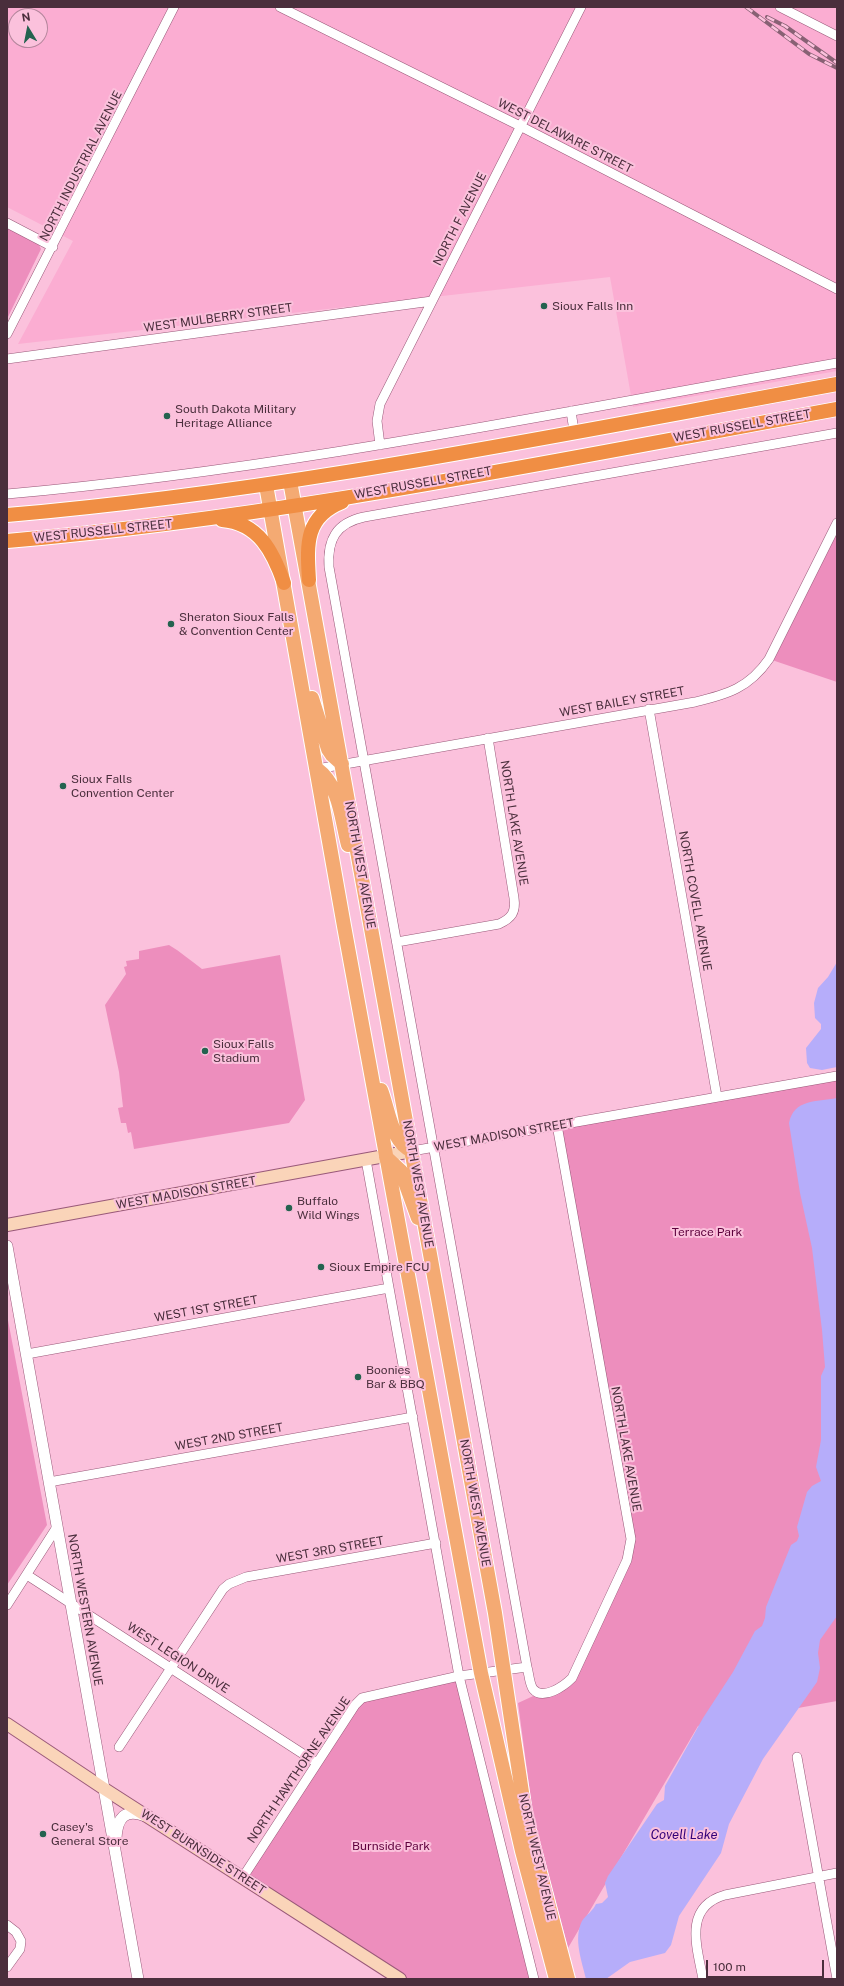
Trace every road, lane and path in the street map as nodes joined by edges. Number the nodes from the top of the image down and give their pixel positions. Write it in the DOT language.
graph roads {
  1 [pos="174,7"];
  2 [pos="280,7"];
  3 [pos="580,7"];
  4 [pos="780,7"];
  5 [pos="837,36"];
  6 [pos="520,126"];
  7 [pos="7,223"];
  8 [pos="53,247"];
  9 [pos="837,289"];
  10 [pos="432,301"];
  11 [pos="7,334"];
  12 [pos="7,359"];
  13 [pos="837,363"];
  14 [pos="837,384"];
  15 [pos="571,411"];
  16 [pos="837,411"];
  17 [pos="574,431"];
  18 [pos="837,433"];
  19 [pos="380,445"];
  20 [pos="290,481"];
  21 [pos="266,485"];
  22 [pos="393,489"];
  23 [pos="7,494"];
  24 [pos="295,506"];
  25 [pos="270,510"];
  26 [pos="7,515"];
  27 [pos="201,519"];
  28 [pos="837,523"];
  29 [pos="335,534"];
  30 [pos="7,541"];
  31 [pos="309,580"];
  32 [pos="284,583"];
  33 [pos="300,673"];
  34 [pos="649,709"];
  35 [pos="488,738"];
  36 [pos="364,760"];
  37 [pos="342,764"];
  38 [pos="316,769"];
  39 [pos="367,900"];
  40 [pos="397,942"];
  41 [pos="370,1066"];
  42 [pos="837,1076"];
  43 [pos="717,1097"];
  44 [pos="557,1125"];
  45 [pos="434,1147"];
  46 [pos="412,1151"];
  47 [pos="386,1156"];
  48 [pos="366,1160"];
  49 [pos="7,1225"];
  50 [pos="428,1238"];
  51 [pos="7,1246"];
  52 [pos="390,1288"];
  53 [pos="27,1354"];
  54 [pos="413,1416"];
  55 [pos="49,1482"];
  56 [pos="57,1527"];
  57 [pos="436,1543"];
  58 [pos="27,1575"];
  59 [pos="71,1603"];
  60 [pos="7,1605"];
  61 [pos="527,1667"];
  62 [pos="172,1668"];
  63 [pos="504,1669"];
  64 [pos="481,1673"];
  65 [pos="459,1676"];
  66 [pos="7,1724"];
  67 [pos="118,1747"];
  68 [pos="797,1757"];
  69 [pos="317,1763"];
  70 [pos="103,1788"];
  71 [pos="150,1818"];
  72 [pos="116,1856"];
  73 [pos="837,1873"];
  74 [pos="243,1877"];
  75 [pos="818,1877"];
  76 [pos="7,1925"];
  77 [pos="7,1967"];
  78 [pos="138,1979"];
  79 [pos="400,1979"];
  80 [pos="534,1979"];
  81 [pos="556,1979"];
  82 [pos="568,1979"];
  83 [pos="703,1979"];
  84 [pos="837,1979"];
  1 -- 8 [label="street, NORTH INDUSTRIAL AVENUE"];
  2 -- 6 [label="street, WEST DELAWARE STREET"];
  3 -- 6 [label="street, NORTH F AVENUE"];
  4 -- 5 [label="street"];
  6 -- 9 [label="street, WEST DELAWARE STREET"];
  6 -- 10 [label="street, NORTH F AVENUE"];
  7 -- 8 [label="street"];
  8 -- 11 [label="street, NORTH INDUSTRIAL AVENUE"];
  10 -- 12 [label="street, WEST MULBERRY STREET"];
  10 -- 19 [label="street, NORTH F AVENUE"];
  13 -- 15 [label="street"];
  14 -- 17 [label="highway, WEST RUSSELL STREET"];
  15 -- 17 [label="street"];
  15 -- 19 [label="street"];
  16 -- 22 [label="highway, WEST RUSSELL STREET"];
  17 -- 20 [label="highway, WEST RUSSELL STREET"];
  18 -- 29 [label="street, WEST RUSSELL STREET"];
  19 -- 23 [label="street"];
  20 -- 21 [label="highway, WEST RUSSELL STREET"];
  20 -- 24 [label="main road, NORTH WEST AVENUE"];
  21 -- 25 [label="main road, NORTH WEST AVENUE"];
  21 -- 26 [label="highway, WEST RUSSELL STREET"];
  22 -- 24 [label="highway, WEST RUSSELL STREET"];
  22 -- 31 [label="highway"];
  24 -- 25 [label="highway, WEST RUSSELL STREET"];
  24 -- 31 [label="main road, NORTH WEST AVENUE"];
  25 -- 27 [label="highway, WEST RUSSELL STREET"];
  25 -- 32 [label="main road, NORTH WEST AVENUE"];
  27 -- 30 [label="highway, WEST RUSSELL STREET"];
  27 -- 32 [label="highway"];
  28 -- 34 [label="street, WEST BAILEY STREET"];
  29 -- 36 [label="street, NORTH WEST AVENUE"];
  31 -- 37 [label="main road, NORTH WEST AVENUE"];
  32 -- 33 [label="main road, NORTH WEST AVENUE"];
  33 -- 37 [label="main road"];
  33 -- 38 [label="main road, NORTH WEST AVENUE"];
  34 -- 35 [label="street, WEST BAILEY STREET"];
  34 -- 43 [label="street, NORTH COVELL AVENUE"];
  35 -- 36 [label="street, WEST BAILEY STREET"];
  35 -- 40 [label="street, NORTH LAKE AVENUE"];
  36 -- 37 [label="street, WEST BAILEY STREET"];
  36 -- 40 [label="street, NORTH WEST AVENUE"];
  37 -- 38 [label="street, WEST BAILEY STREET"];
  37 -- 39 [label="main road, NORTH WEST AVENUE"];
  38 -- 39 [label="main road"];
  38 -- 41 [label="main road, NORTH WEST AVENUE"];
  39 -- 46 [label="main road, NORTH WEST AVENUE"];
  40 -- 45 [label="street, NORTH WEST AVENUE"];
  41 -- 46 [label="main road"];
  41 -- 47 [label="main road, NORTH WEST AVENUE"];
  42 -- 43 [label="street, WEST MADISON STREET"];
  43 -- 44 [label="street, WEST MADISON STREET"];
  44 -- 45 [label="street, WEST MADISON STREET"];
  44 -- 61 [label="street, NORTH LAKE AVENUE"];
  45 -- 46 [label="street, WEST MADISON STREET"];
  45 -- 61 [label="street, NORTH WEST AVENUE"];
  46 -- 47 [label="main road, WEST MADISON STREET"];
  46 -- 50 [label="main road, NORTH WEST AVENUE"];
  47 -- 48 [label="main road, WEST MADISON STREET"];
  47 -- 50 [label="main road"];
  47 -- 64 [label="main road, NORTH WEST AVENUE"];
  48 -- 49 [label="main road, WEST MADISON STREET"];
  48 -- 52 [label="street"];
  50 -- 63 [label="main road, NORTH WEST AVENUE"];
  51 -- 53 [label="street, NORTH WESTERN AVENUE"];
  52 -- 53 [label="street, WEST 1ST STREET"];
  52 -- 54 [label="street"];
  53 -- 55 [label="street, NORTH WESTERN AVENUE"];
  54 -- 55 [label="street, WEST 2ND STREET"];
  54 -- 57 [label="street"];
  55 -- 56 [label="street, NORTH WESTERN AVENUE"];
  56 -- 58 [label="street"];
  56 -- 59 [label="street, NORTH WESTERN AVENUE"];
  57 -- 62 [label="street, WEST 3RD STREET"];
  57 -- 65 [label="street"];
  58 -- 59 [label="street, WEST LEGION DRIVE"];
  58 -- 60 [label="street"];
  59 -- 62 [label="street, WEST LEGION DRIVE"];
  59 -- 70 [label="street, NORTH WESTERN AVENUE"];
  61 -- 63 [label="street"];
  62 -- 67 [label="street"];
  62 -- 69 [label="street, WEST LEGION DRIVE"];
  63 -- 64 [label="street, NORTH HAWTHORNE AVENUE"];
  63 -- 82 [label="main road, NORTH WEST AVENUE"];
  64 -- 65 [label="street, NORTH HAWTHORNE AVENUE"];
  64 -- 81 [label="main road, NORTH WEST AVENUE"];
  65 -- 69 [label="street, NORTH HAWTHORNE AVENUE"];
  65 -- 80 [label="street"];
  66 -- 70 [label="main road, WEST BURNSIDE STREET"];
  68 -- 75 [label="street"];
  69 -- 74 [label="street, NORTH HAWTHORNE AVENUE"];
  70 -- 71 [label="main road, WEST BURNSIDE STREET"];
  70 -- 72 [label="street, NORTH WESTERN AVENUE"];
  71 -- 72 [label="street"];
  71 -- 74 [label="main road, WEST BURNSIDE STREET"];
  72 -- 78 [label="street, NORTH WESTERN AVENUE"];
  73 -- 75 [label="street"];
  74 -- 79 [label="main road, WEST BURNSIDE STREET"];
  75 -- 83 [label="street"];
  75 -- 84 [label="street"];
  76 -- 77 [label="street"];
}
